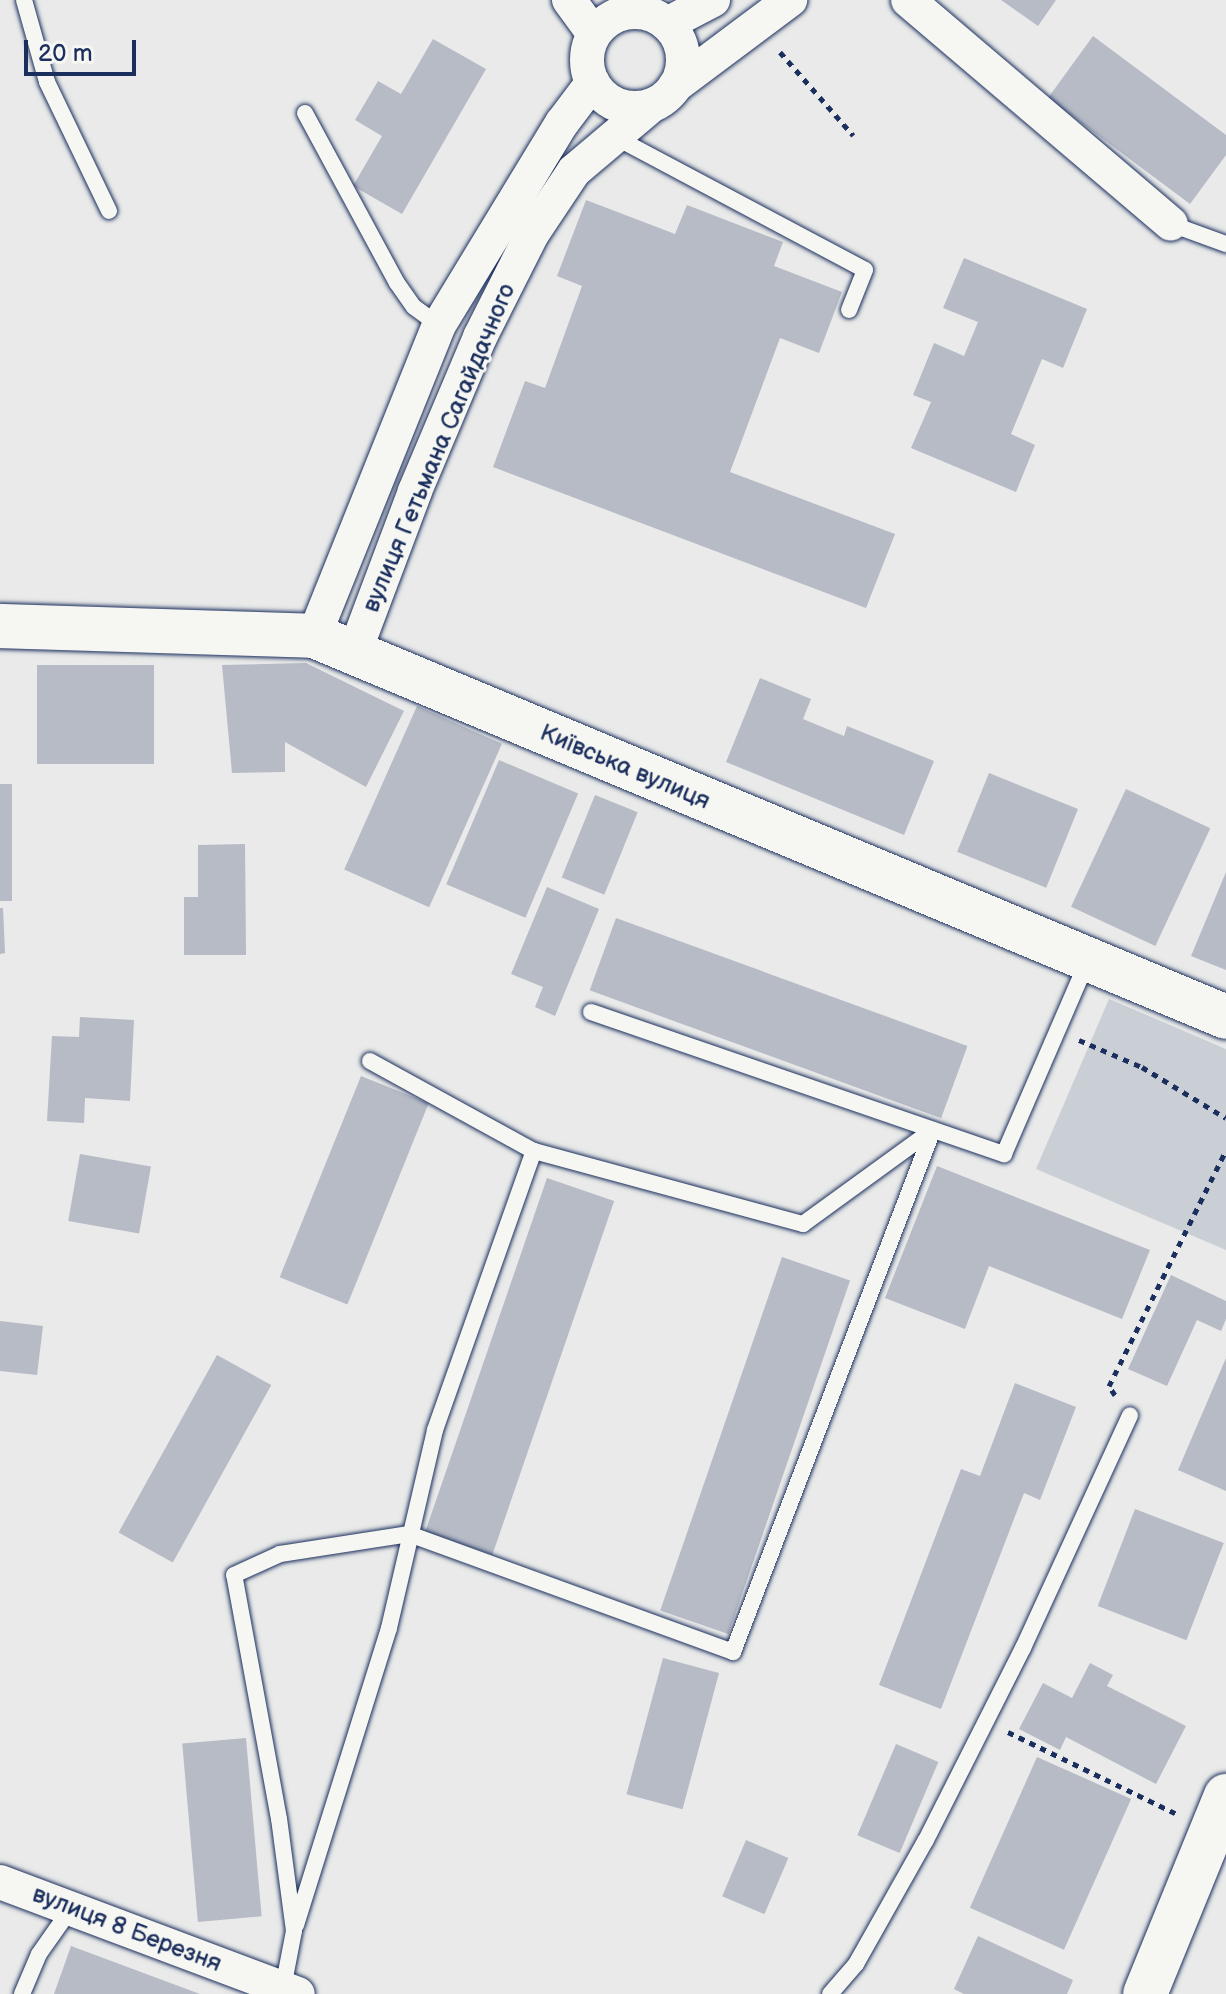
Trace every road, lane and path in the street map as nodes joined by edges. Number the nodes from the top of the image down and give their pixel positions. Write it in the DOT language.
graph roads {
  1 [pos="24,0"];
  2 [pos="569,0"];
  3 [pos="713,0"];
  4 [pos="790,0"];
  5 [pos="908,0"];
  6 [pos="667,24"];
  7 [pos="756,25"];
  8 [pos="594,34"];
  9 [pos="593,82"];
  10 [pos="664,96"];
  11 [pos="305,113"];
  12 [pos="853,135"];
  13 [pos="615,137"];
  14 [pos="109,211"];
  15 [pos="1171,224"];
  16 [pos="1226,244"];
  17 [pos="849,310"];
  18 [pos="439,325"];
  19 [pos="476,346"];
  20 [pos="0,626"];
  21 [pos="314,636"];
  22 [pos="355,651"];
  23 [pos="1087,961"];
  24 [pos="591,1012"];
  25 [pos="1226,1017"];
  26 [pos="1057,1031"];
  27 [pos="370,1061"];
  28 [pos="1226,1118"];
  29 [pos="933,1130"];
  30 [pos="1226,1150"];
  31 [pos="534,1151"];
  32 [pos="1130,1415"];
  33 [pos="409,1534"];
  34 [pos="986,1721"];
  35 [pos="1219,1814"];
  36 [pos="0,1882"];
  37 [pos="72,1907"];
  38 [pos="294,1931"];
  39 [pos="291,1991"];
  40 [pos="22,1994"];
  41 [pos="830,1994"];
  42 [pos="1145,1994"];
  1 -- 14 [label="lane"];
  2 -- 8 [label="street"];
  3 -- 6 [label="street"];
  4 -- 7 [label="street, вулиця Гетьмана Сагайдачного"];
  5 -- 15 [label="street"];
  6 -- 8 [label="street"];
  6 -- 10 [label="street"];
  7 -- 10 [label="street, вулиця Гетьмана Сагайдачного"];
  7 -- 12 [label="path"];
  8 -- 9 [label="street"];
  9 -- 10 [label="street"];
  9 -- 18 [label="street, вулиця Гетьмана Сагайдачного"];
  10 -- 13 [label="street, вулиця Гетьмана Сагайдачного"];
  11 -- 18 [label="lane"];
  13 -- 17 [label="lane"];
  13 -- 19 [label="street, вулиця Гетьмана Сагайдачного"];
  15 -- 16 [label="lane"];
  18 -- 19 [label="street"];
  18 -- 21 [label="street, вулиця Гетьмана Сагайдачного"];
  19 -- 22 [label="street, вулиця Гетьмана Сагайдачного"];
  20 -- 21 [label="main road, Київська вулиця"];
  21 -- 22 [label="main road, Київська вулиця"];
  22 -- 23 [label="main road, Київська вулиця"];
  23 -- 25 [label="main road, Київська вулиця"];
  23 -- 26 [label="lane"];
  24 -- 29 [label="lane"];
  26 -- 28 [label="path"];
  26 -- 29 [label="lane"];
  27 -- 31 [label="lane"];
  29 -- 31 [label="lane"];
  29 -- 33 [label="lane"];
  30 -- 32 [label="path"];
  31 -- 33 [label="lane"];
  32 -- 34 [label="lane"];
  33 -- 38 [label="lane"];
  33 -- 38 [label="lane"];
  34 -- 35 [label="path"];
  34 -- 41 [label="lane"];
  35 -- 42 [label="main road"];
  36 -- 37 [label="street, вулиця 8 Березня"];
  37 -- 39 [label="street, вулиця 8 Березня"];
  37 -- 40 [label="lane"];
  38 -- 39 [label="lane"];
}
